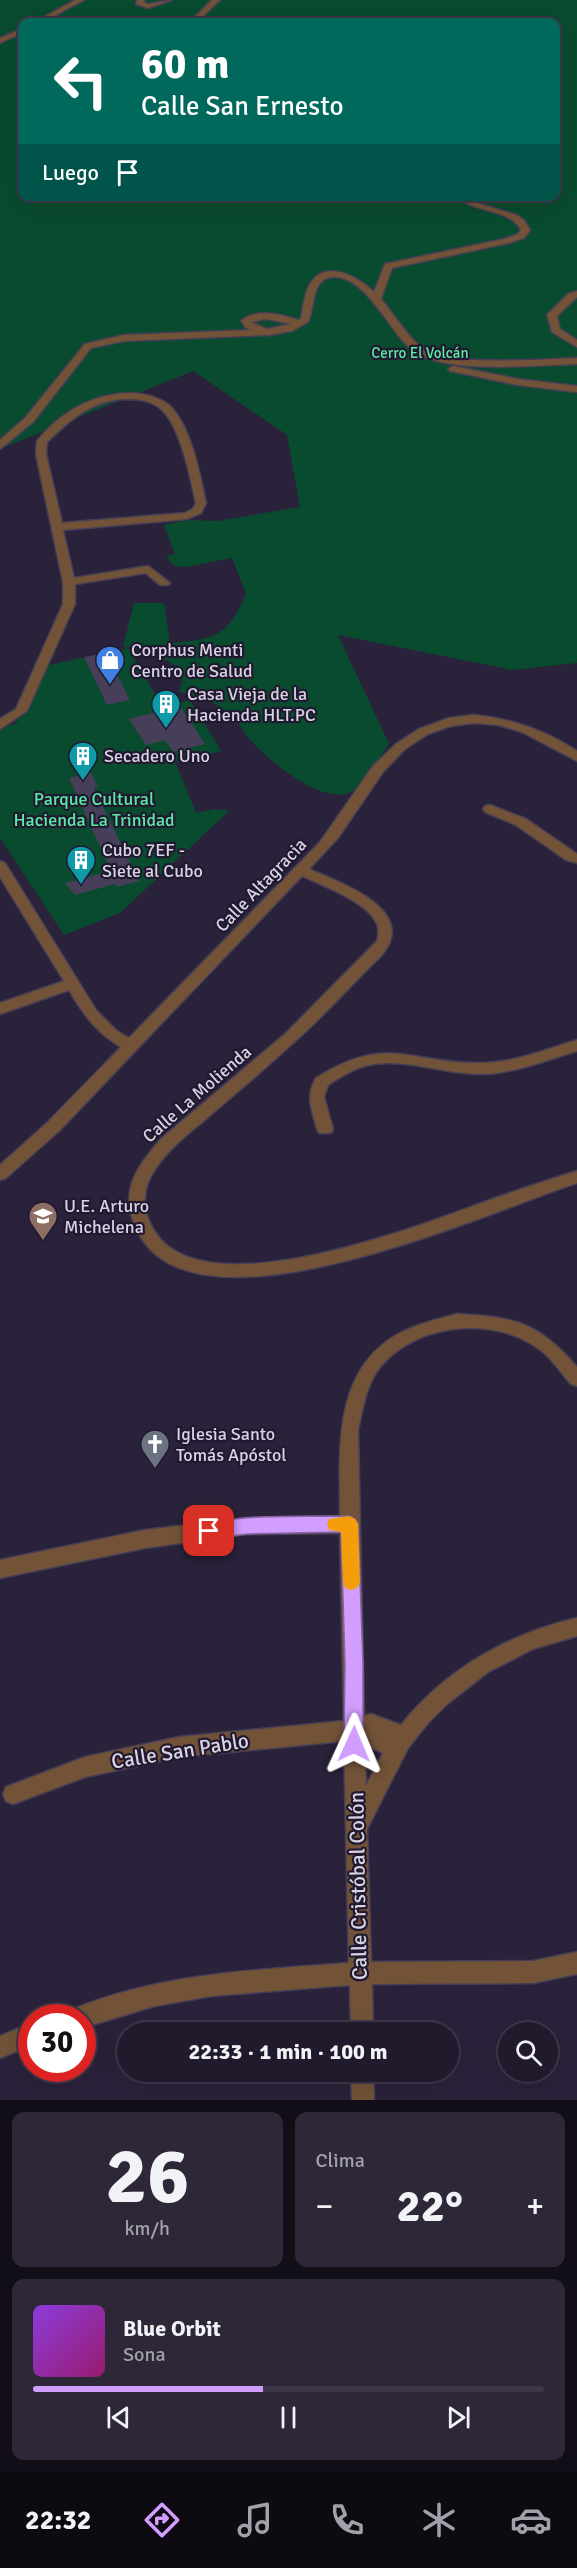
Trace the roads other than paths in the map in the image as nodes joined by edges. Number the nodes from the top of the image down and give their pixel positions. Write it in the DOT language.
graph roads {
  1 [pos="80,0"];
  2 [pos="141,0"];
  3 [pos="168,0"];
  4 [pos="216,0"];
  5 [pos="46,18"];
  6 [pos="197,18"];
  7 [pos="18,33"];
  8 [pos="0,41"];
  9 [pos="466,201"];
  10 [pos="577,294"];
  11 [pos="376,299"];
  12 [pos="299,324"];
  13 [pos="268,332"];
  14 [pos="577,344"];
  15 [pos="419,351"];
  16 [pos="577,361"];
  17 [pos="577,389"];
  18 [pos="0,446"];
  19 [pos="57,528"];
  20 [pos="69,582"];
  21 [pos="164,583"];
  22 [pos="0,725"];
  23 [pos="577,758"];
  24 [pos="490,809"];
  25 [pos="577,859"];
  26 [pos="0,866"];
  27 [pos="300,870"];
  28 [pos="74,983"];
  29 [pos="0,1009"];
  30 [pos="577,1045"];
  31 [pos="130,1046"];
  32 [pos="325,1129"];
  33 [pos="0,1174"];
  34 [pos="577,1177"];
  35 [pos="577,1379"];
  36 [pos="349,1524"];
  37 [pos="0,1569"];
  38 [pos="577,1628"];
  39 [pos="353,1730"];
  40 [pos="401,1742"];
  41 [pos="12,1794"];
  42 [pos="358,1825"];
  43 [pos="577,1963"];
  44 [pos="360,1973"];
  45 [pos="96,2013"];
  46 [pos="362,2022"];
  47 [pos="18,2040"];
  48 [pos="0,2047"];
  49 [pos="362,2082"];
  50 [pos="363,2100"];
  1 -- 5 [label="street"];
  2 -- 3 [label="street"];
  4 -- 6 [label="street"];
  7 -- 8 [label="street"];
  9 -- 11 [label="street"];
  10 -- 14 [label="street"];
  11 -- 12 [label="street"];
  11 -- 15 [label="street"];
  12 -- 13 [label="street"];
  12 -- 13 [label="street"];
  13 -- 18 [label="street"];
  15 -- 16 [label="street"];
  15 -- 17 [label="street"];
  19 -- 19 [label="street"];
  19 -- 20 [label="street"];
  20 -- 21 [label="street"];
  20 -- 22 [label="street"];
  23 -- 27 [label="street, Calle Altagracia"];
  24 -- 25 [label="street"];
  26 -- 28 [label="street"];
  27 -- 31 [label="street, Calle Altagracia"];
  27 -- 34 [label="street, Calle La Molienda"];
  28 -- 29 [label="street"];
  28 -- 31 [label="street"];
  30 -- 32 [label="street"];
  31 -- 33 [label="street, Calle Altagracia"];
  35 -- 36 [label="street, Calle Cristóbal Colón"];
  36 -- 37 [label="street"];
  36 -- 39 [label="street, Calle Cristóbal Colón"];
  38 -- 40 [label="street"];
  39 -- 40 [label="street"];
  39 -- 41 [label="street, Calle San Pablo"];
  39 -- 42 [label="street, Calle Cristóbal Colón"];
  40 -- 42 [label="street"];
  42 -- 44 [label="street, Calle Cristóbal Colón"];
  43 -- 44 [label="street"];
  44 -- 45 [label="street"];
  44 -- 46 [label="street, Calle Cristóbal Colón"];
  47 -- 48 [label="street"];
  49 -- 50 [label="street"];
}
